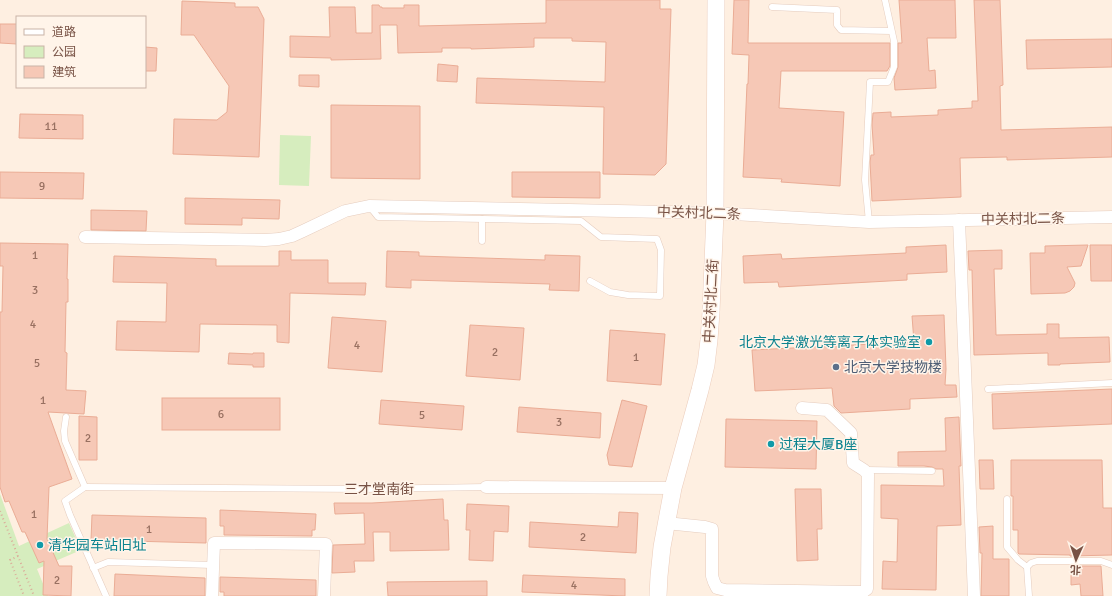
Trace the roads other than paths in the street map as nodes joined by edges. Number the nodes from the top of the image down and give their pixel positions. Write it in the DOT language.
graph roads {
  1 [pos="716,0"];
  2 [pos="885,0"];
  3 [pos="772,7"];
  4 [pos="892,31"];
  5 [pos="369,206"];
  6 [pos="715,213"];
  7 [pos="1112,217"];
  8 [pos="482,219"];
  9 [pos="959,220"];
  10 [pos="869,222"];
  11 [pos="85,237"];
  12 [pos="482,241"];
  13 [pos="590,281"];
  14 [pos="1112,384"];
  15 [pos="988,389"];
  16 [pos="802,408"];
  17 [pos="66,417"];
  18 [pos="864,470"];
  19 [pos="932,471"];
  20 [pos="85,487"];
  21 [pos="486,487"];
  22 [pos="673,488"];
  23 [pos="1007,499"];
  24 [pos="666,523"];
  25 [pos="213,564"];
  26 [pos="1112,565"];
  27 [pos="1027,567"];
  28 [pos="93,568"];
  29 [pos="106,596"];
  30 [pos="212,596"];
  31 [pos="324,596"];
  32 [pos="658,596"];
  33 [pos="974,596"];
  34 [pos="1029,596"];
  1 -- 6 [label="street, 中关村北二街"];
  2 -- 4 [label="lane"];
  3 -- 4 [label="lane"];
  4 -- 10 [label="lane"];
  5 -- 6 [label="street, 中关村北二条"];
  5 -- 8 [label="lane"];
  5 -- 11 [label="street, 中关村北二条"];
  6 -- 10 [label="street, 中关村北二条"];
  6 -- 22 [label="street, 中关村北二街"];
  7 -- 9 [label="street, 中关村北二条"];
  8 -- 12 [label="lane"];
  8 -- 13 [label="lane"];
  9 -- 10 [label="street, 中关村北二条"];
  9 -- 33 [label="street"];
  14 -- 15 [label="lane"];
  16 -- 18 [label="street"];
  17 -- 20 [label="lane"];
  18 -- 19 [label="lane"];
  18 -- 24 [label="street"];
  20 -- 21 [label="lane, 三才堂南街"];
  20 -- 28 [label="lane"];
  21 -- 22 [label="street, 三才堂南街"];
  22 -- 24 [label="street, 中关村北二街"];
  23 -- 27 [label="lane"];
  24 -- 32 [label="street, 中关村北二街"];
  25 -- 28 [label="lane"];
  25 -- 30 [label="street"];
  25 -- 31 [label="street"];
  26 -- 27 [label="lane"];
  27 -- 34 [label="lane"];
  28 -- 29 [label="lane"];
}
